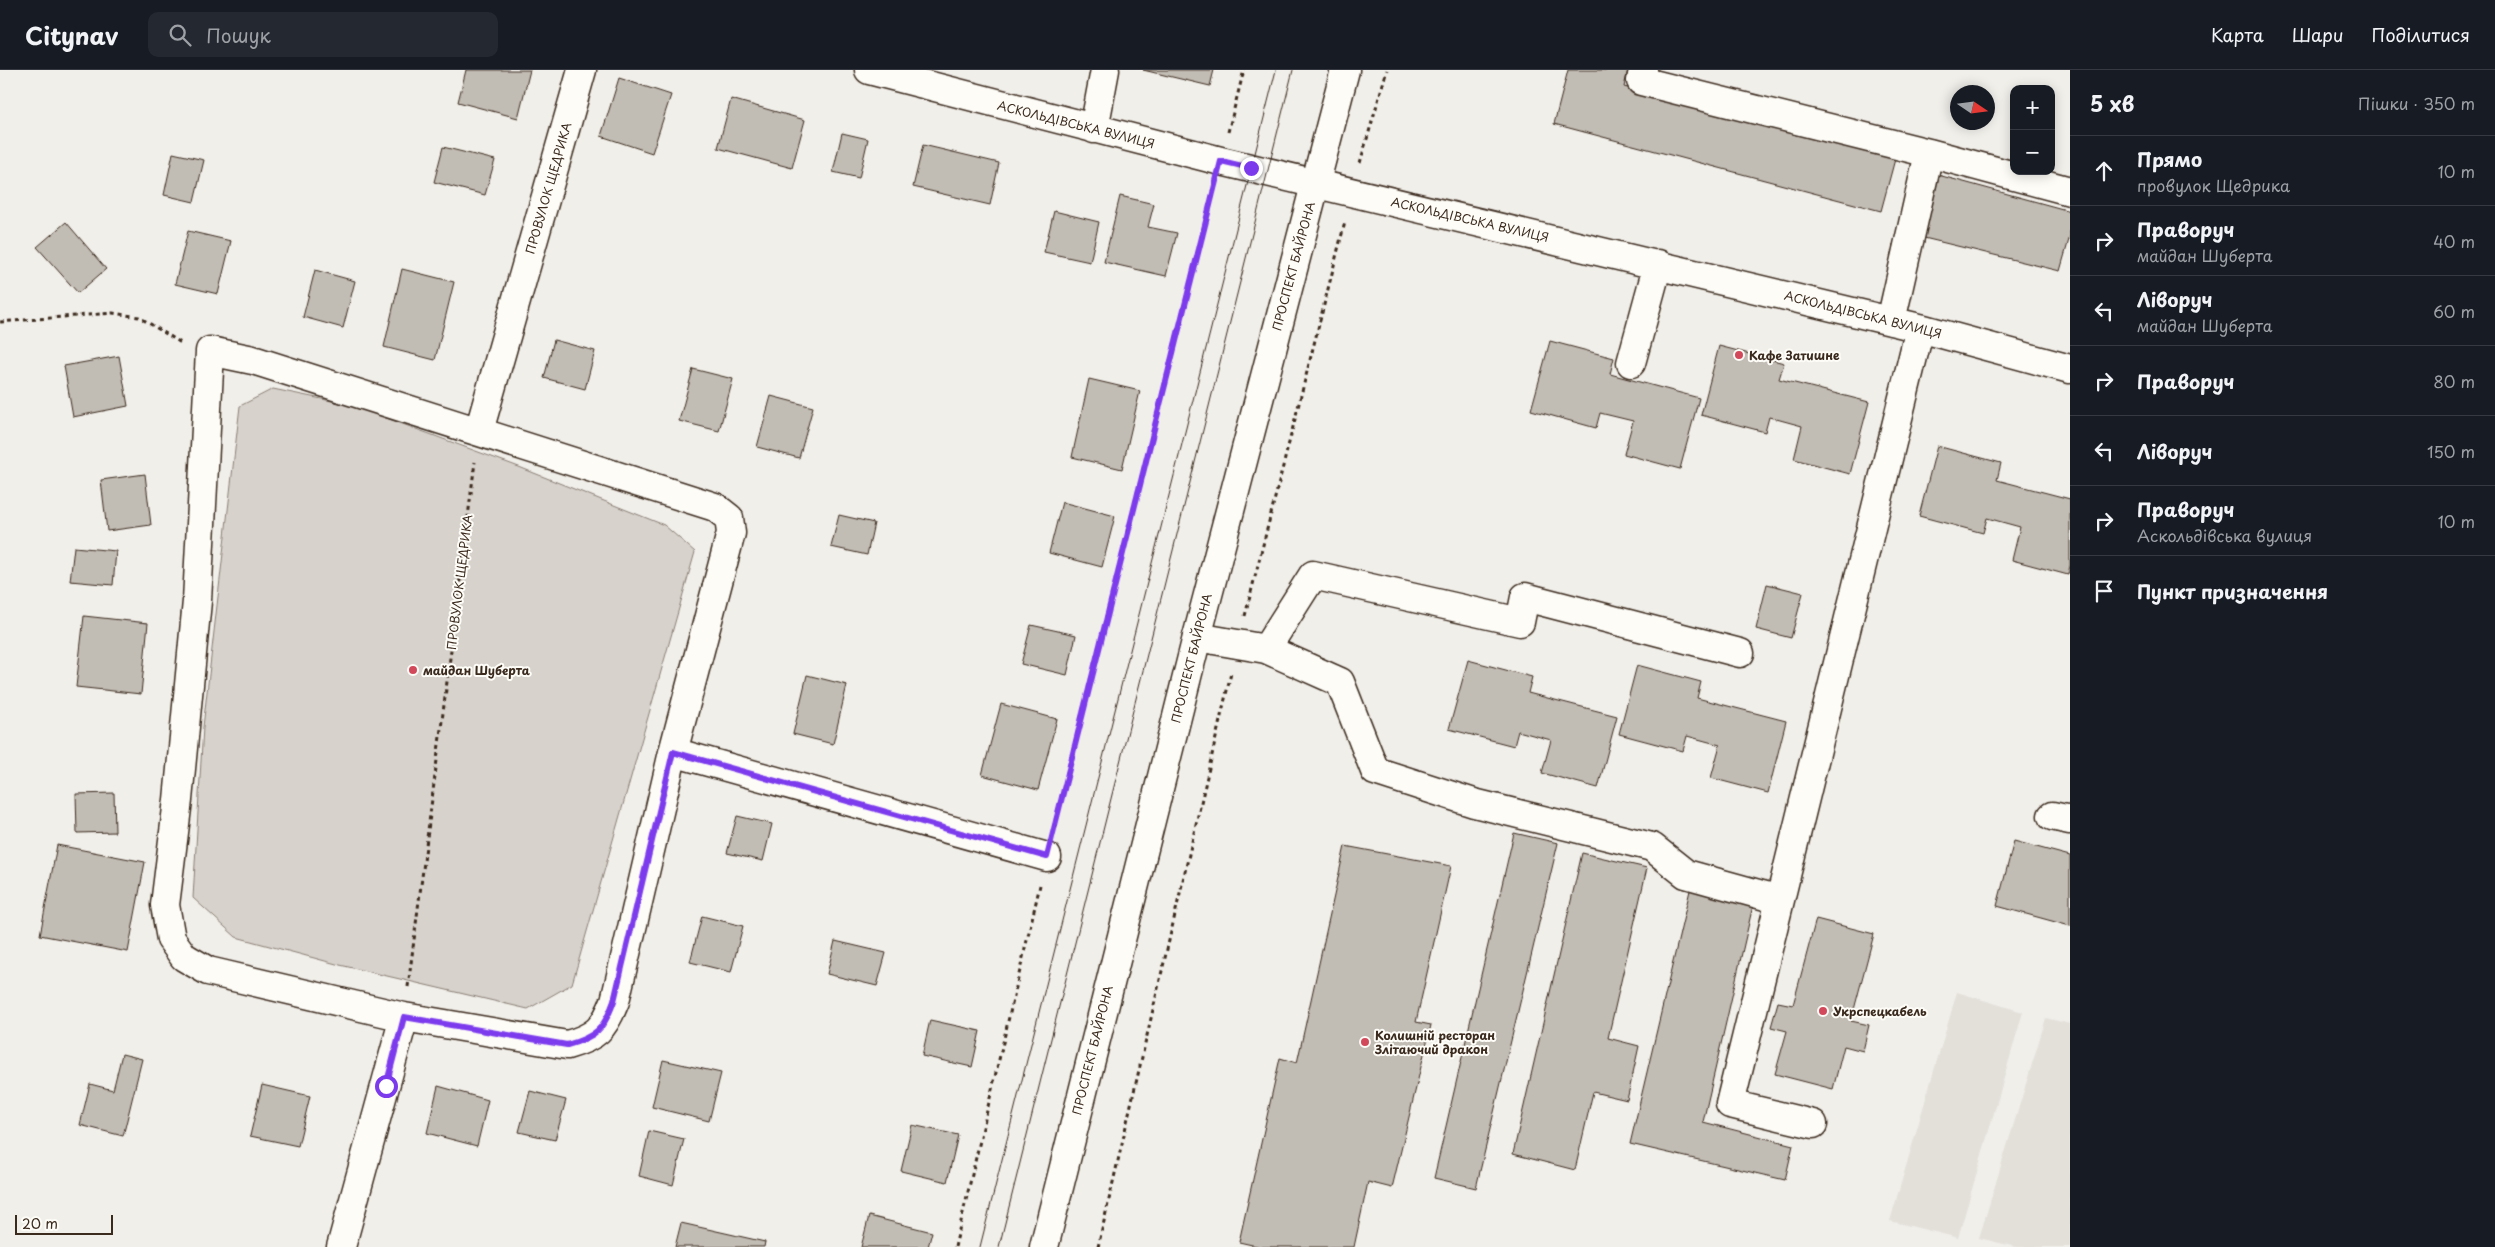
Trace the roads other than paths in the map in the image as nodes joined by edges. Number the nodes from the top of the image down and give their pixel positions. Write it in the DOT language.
graph roads {
  1 [pos="582,70"];
  2 [pos="869,70"];
  3 [pos="1105,70"];
  4 [pos="1345,70"];
  5 [pos="1643,70"];
  6 [pos="1094,129"];
  7 [pos="1929,153"];
  8 [pos="1315,182"];
  9 [pos="2070,191"];
  10 [pos="1658,264"];
  11 [pos="1891,321"];
  12 [pos="1920,328"];
  13 [pos="1631,362"];
  14 [pos="2070,369"];
  15 [pos="479,431"];
  16 [pos="1197,637"];
  17 [pos="1266,649"];
  18 [pos="1740,653"];
  19 [pos="673,752"];
  20 [pos="1047,857"];
  21 [pos="1780,900"];
  22 [pos="404,1017"];
  23 [pos="1813,1124"];
  24 [pos="341,1247"];
  25 [pos="1044,1247"];
  1 -- 15 [label="street, ПРОВУЛОК ЩЕДРИКА"];
  2 -- 6 [label="street, АСКОЛЬДІВСЬКА ВУЛИЦЯ"];
  3 -- 6 [label="street"];
  4 -- 8 [label="street, ПРОСПЕКТ БАЙРОНА"];
  5 -- 7 [label="street"];
  6 -- 8 [label="street, АСКОЛЬДІВСЬКА ВУЛИЦЯ"];
  7 -- 9 [label="street"];
  7 -- 11 [label="street"];
  8 -- 10 [label="street, АСКОЛЬДІВСЬКА ВУЛИЦЯ"];
  8 -- 16 [label="street, ПРОСПЕКТ БАЙРОНА"];
  10 -- 11 [label="street, АСКОЛЬДІВСЬКА ВУЛИЦЯ"];
  10 -- 13 [label="street"];
  11 -- 12 [label="street, АСКОЛЬДІВСЬКА ВУЛИЦЯ"];
  12 -- 14 [label="street, АСКОЛЬДІВСЬКА ВУЛИЦЯ"];
  12 -- 21 [label="street"];
  15 -- 19 [label="street"];
  15 -- 22 [label="street"];
  16 -- 17 [label="street"];
  16 -- 25 [label="street, ПРОСПЕКТ БАЙРОНА"];
  17 -- 18 [label="street"];
  17 -- 21 [label="street"];
  19 -- 20 [label="street"];
  19 -- 22 [label="street"];
  21 -- 23 [label="street"];
  22 -- 24 [label="street"];
}
